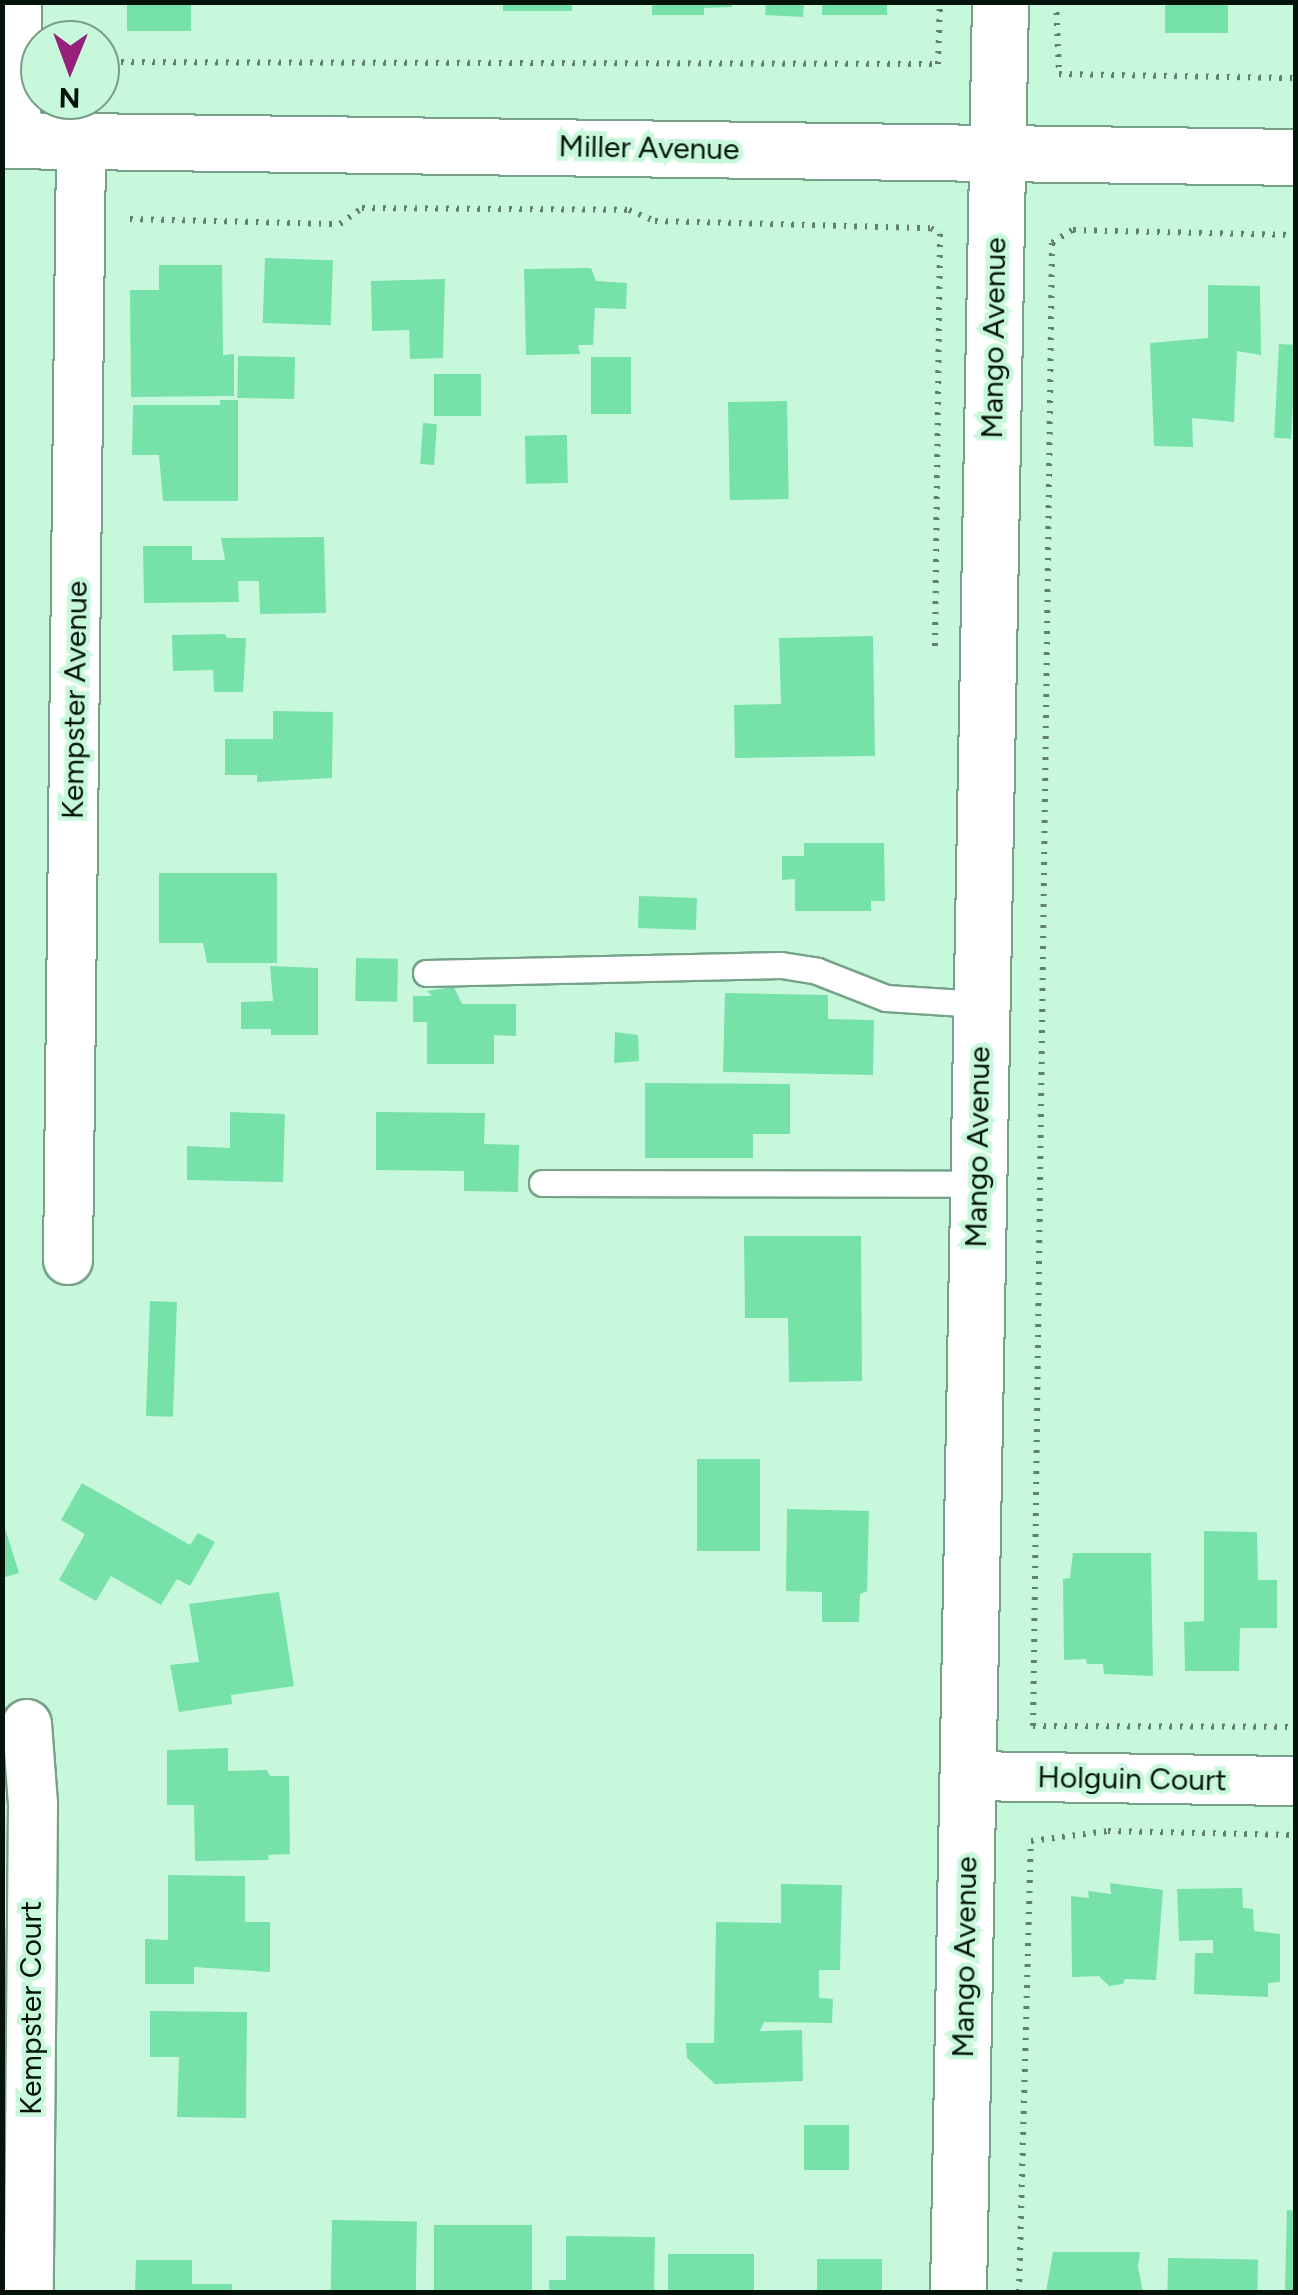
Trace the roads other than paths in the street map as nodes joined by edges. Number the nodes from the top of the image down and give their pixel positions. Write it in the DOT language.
graph roads {
  1 [pos="17,2"];
  2 [pos="1000,2"];
  3 [pos="9,140"];
  4 [pos="81,140"];
  5 [pos="998,154"];
  6 [pos="1296,157"];
  7 [pos="426,973"];
  8 [pos="979,1004"];
  9 [pos="542,1183"];
  10 [pos="978,1184"];
  11 [pos="68,1260"];
  12 [pos="27,1724"];
  13 [pos="969,1776"];
  14 [pos="1296,1781"];
  15 [pos="30,2292"];
  16 [pos="958,2292"];
  1 -- 3 [label="street"];
  2 -- 5 [label="street, Mango Avenue"];
  3 -- 4 [label="street, Miller Avenue"];
  4 -- 5 [label="street, Miller Avenue"];
  4 -- 11 [label="street, Kempster Avenue"];
  5 -- 6 [label="street, Miller Avenue"];
  5 -- 8 [label="street, Mango Avenue"];
  7 -- 8 [label="lane"];
  8 -- 10 [label="street, Mango Avenue"];
  9 -- 10 [label="lane"];
  10 -- 13 [label="street, Mango Avenue"];
  12 -- 15 [label="street, Kempster Court"];
  13 -- 14 [label="street, Holguin Court"];
  13 -- 16 [label="street, Mango Avenue"];
}
